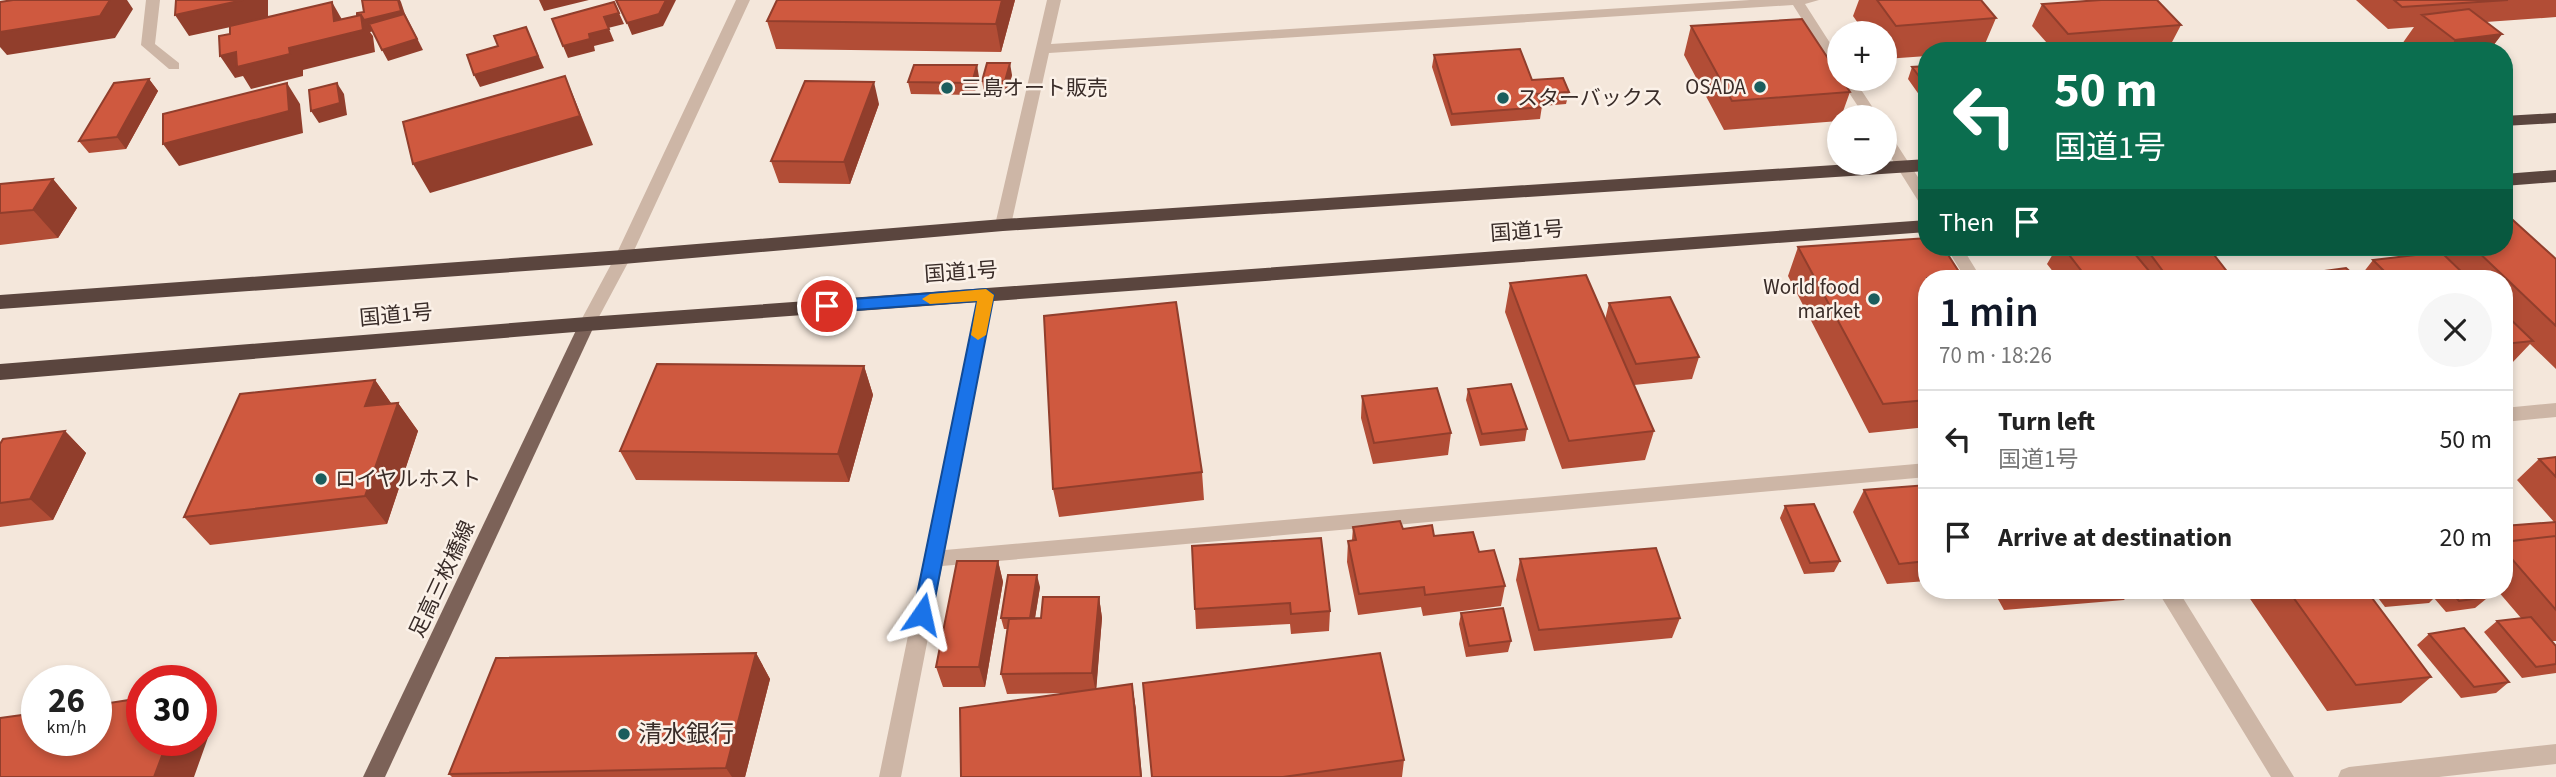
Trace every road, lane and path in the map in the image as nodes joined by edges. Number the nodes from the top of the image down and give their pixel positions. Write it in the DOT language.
graph roads {
  1 [pos="169,0"];
  2 [pos="743,0"];
  3 [pos="1054,0"];
  4 [pos="1812,0"];
  5 [pos="153,1"];
  6 [pos="1796,1"];
  7 [pos="1042,49"];
  8 [pos="1827,49"];
  9 [pos="174,66"];
  10 [pos="2556,118"];
  11 [pos="2513,120"];
  12 [pos="1897,155"];
  13 [pos="1918,165"];
  14 [pos="1904,166"];
  15 [pos="2556,176"];
  16 [pos="2513,179"];
  17 [pos="1918,189"];
  18 [pos="1003,225"];
  19 [pos="1918,227"];
  20 [pos="623,257"];
  21 [pos="986,295"];
  22 [pos="0,302"];
  23 [pos="587,324"];
  24 [pos="0,372"];
  25 [pos="2556,410"];
  26 [pos="2513,414"];
  27 [pos="1918,471"];
  28 [pos="933,559"];
  29 [pos="2173,599"];
  30 [pos="2556,754"];
  31 [pos="374,777"];
  32 [pos="890,777"];
  33 [pos="2283,777"];
  34 [pos="2349,777"];
  1 -- 5 [label="street"];
  2 -- 20 [label="street"];
  3 -- 7 [label="street"];
  4 -- 6 [label="street"];
  5 -- 9 [label="street"];
  6 -- 7 [label="street"];
  6 -- 8 [label="street"];
  7 -- 18 [label="street"];
  10 -- 11 [label="highway"];
  12 -- 14 [label="street"];
  13 -- 14 [label="highway, 国道1号"];
  14 -- 17 [label="street"];
  14 -- 18 [label="highway, 国道1号"];
  15 -- 16 [label="highway"];
  18 -- 20 [label="highway, 国道1号"];
  19 -- 21 [label="highway, 国道1号"];
  20 -- 22 [label="highway, 国道1号"];
  20 -- 23 [label="street"];
  21 -- 23 [label="highway, 国道1号"];
  21 -- 28 [label="street"];
  23 -- 24 [label="highway, 国道1号"];
  23 -- 31 [label="main road, 足高三枚橋線"];
  25 -- 26 [label="street"];
  27 -- 28 [label="street"];
  28 -- 32 [label="street"];
  29 -- 33 [label="street"];
  30 -- 34 [label="street"];
}
